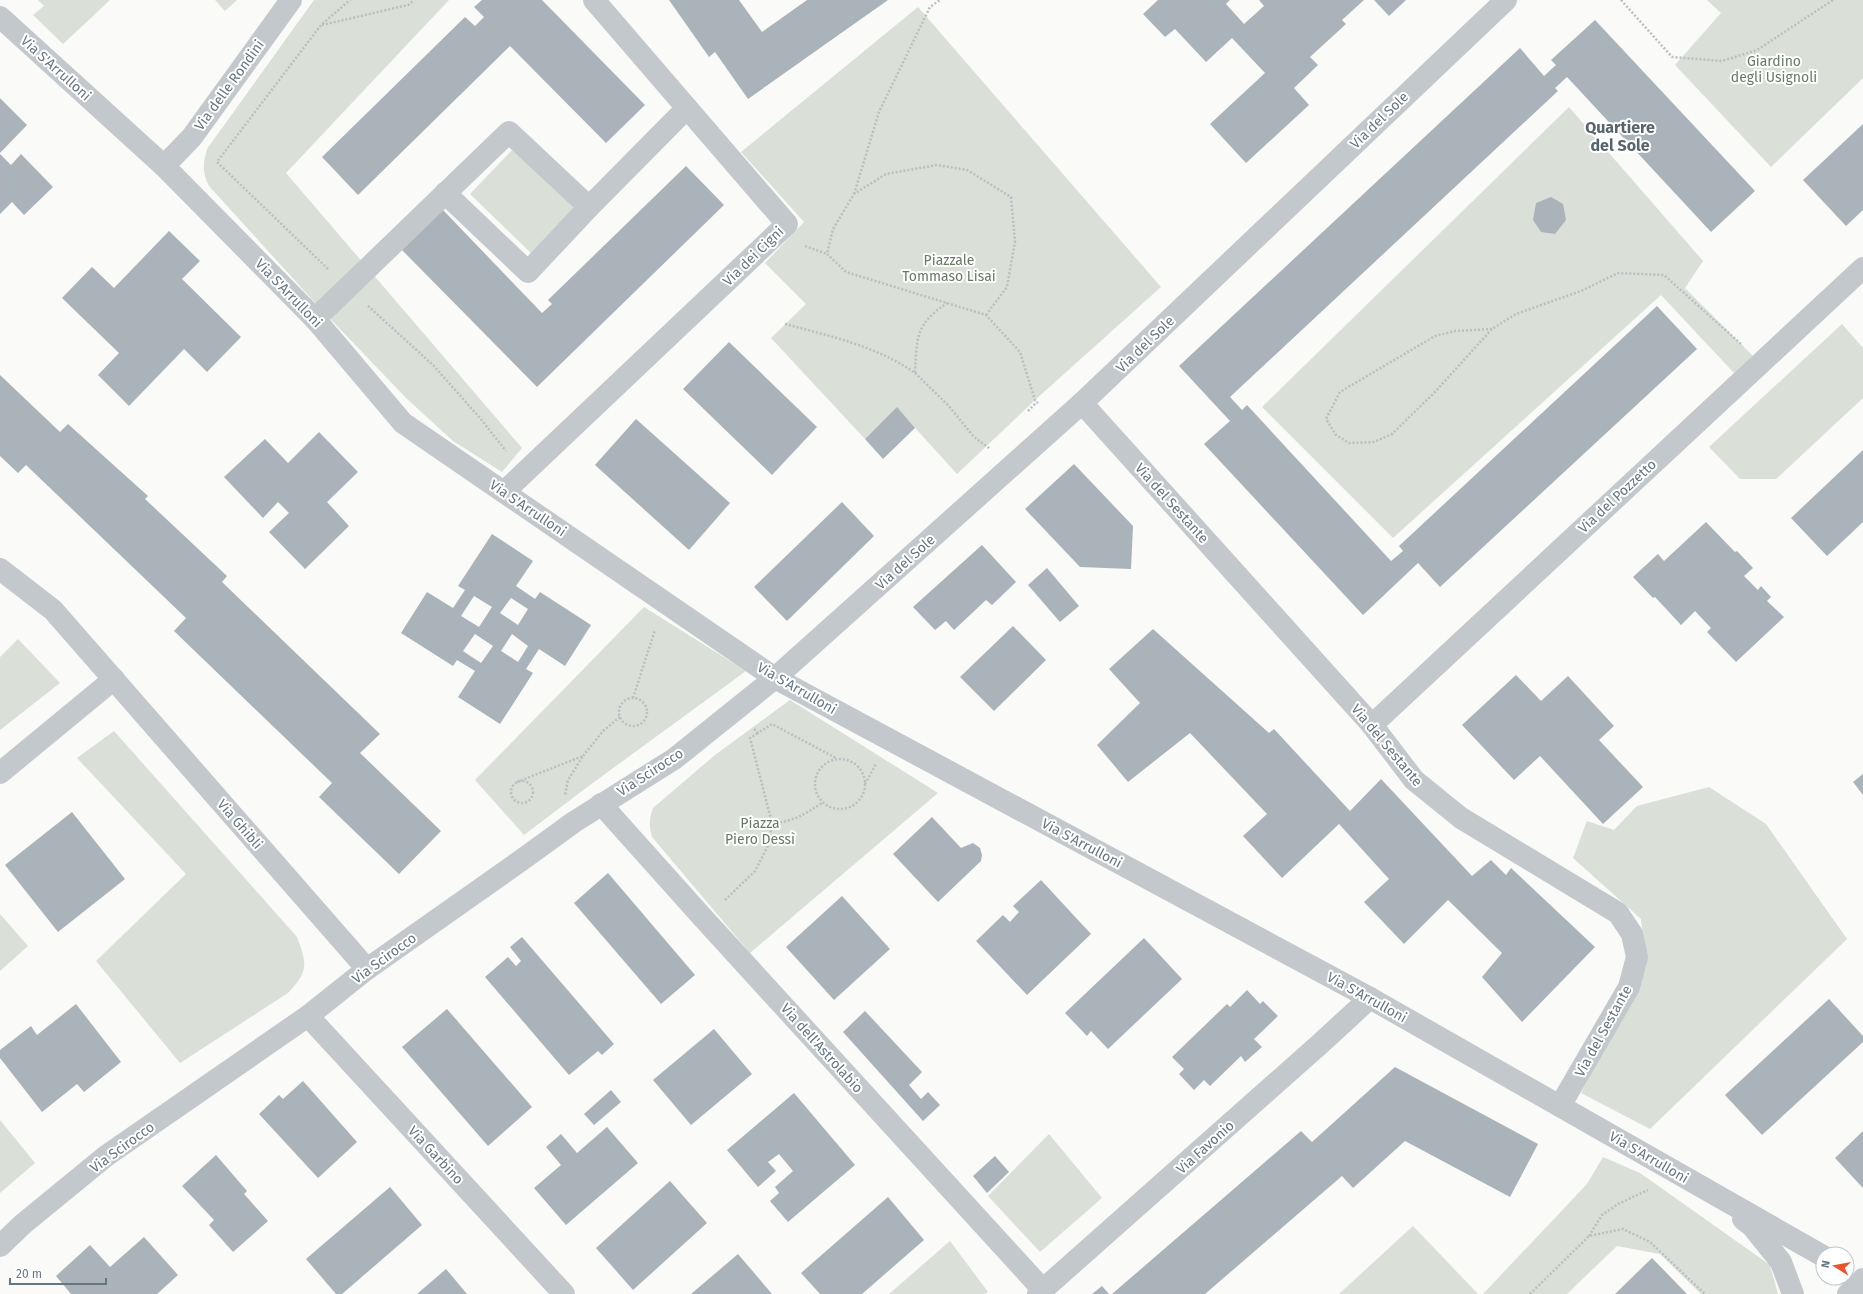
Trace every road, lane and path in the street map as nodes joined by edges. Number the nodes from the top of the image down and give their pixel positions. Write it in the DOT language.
graph roads {
  1 [pos="291,0"];
  2 [pos="350,0"];
  3 [pos="414,0"];
  4 [pos="594,0"];
  5 [pos="940,0"];
  6 [pos="1506,0"];
  7 [pos="1621,0"];
  8 [pos="1833,0"];
  9 [pos="0,17"];
  10 [pos="321,25"];
  11 [pos="687,108"];
  12 [pos="164,166"];
  13 [pos="445,193"];
  14 [pos="854,194"];
  15 [pos="588,208"];
  16 [pos="1863,268"];
  17 [pos="348,288"];
  18 [pos="947,303"];
  19 [pos="986,315"];
  20 [pos="315,319"];
  21 [pos="785,324"];
  22 [pos="1492,329"];
  23 [pos="1761,362"];
  24 [pos="915,374"];
  25 [pos="1037,402"];
  26 [pos="1082,403"];
  27 [pos="1027,412"];
  28 [pos="1056,426"];
  29 [pos="995,443"];
  30 [pos="523,474"];
  31 [pos="504,492"];
  32 [pos="0,569"];
  33 [pos="670,604"];
  34 [pos="775,678"];
  35 [pos="114,679"];
  36 [pos="633,698"];
  37 [pos="744,703"];
  38 [pos="620,717"];
  39 [pos="1372,725"];
  40 [pos="758,733"];
  41 [pos="583,756"];
  42 [pos="836,759"];
  43 [pos="0,773"];
  44 [pos="517,782"];
  45 [pos="822,803"];
  46 [pos="601,804"];
  47 [pos="574,822"];
  48 [pos="772,823"];
  49 [pos="704,919"];
  50 [pos="367,969"];
  51 [pos="1370,998"];
  52 [pos="308,1016"];
  53 [pos="1560,1106"];
  54 [pos="1689,1181"];
  55 [pos="1715,1195"];
  56 [pos="1589,1236"];
  57 [pos="0,1246"];
  58 [pos="1815,1251"];
  59 [pos="1041,1292"];
  60 [pos="564,1294"];
  61 [pos="1530,1294"];
  62 [pos="1705,1294"];
  63 [pos="1793,1294"];
  1 -- 12 [label="street, Via delle Rondini"];
  2 -- 10 [label="path"];
  3 -- 10 [label="path"];
  4 -- 11 [label="street, Via dei Cigni"];
  5 -- 14 [label="path"];
  6 -- 26 [label="street, Via del Sole"];
  7 -- 8 [label="path"];
  9 -- 12 [label="street, Via S'Arrulloni"];
  10 -- 17 [label="path"];
  11 -- 15 [label="street"];
  11 -- 30 [label="street, Via dei Cigni"];
  12 -- 20 [label="street, Via S'Arrulloni"];
  13 -- 15 [label="street"];
  13 -- 15 [label="street"];
  13 -- 17 [label="street"];
  14 -- 18 [label="path"];
  14 -- 19 [label="path"];
  16 -- 23 [label="street, Via del Pozzetto"];
  17 -- 20 [label="street"];
  17 -- 30 [label="path"];
  18 -- 19 [label="path"];
  18 -- 24 [label="path"];
  19 -- 25 [label="path"];
  20 -- 31 [label="street, Via S'Arrulloni"];
  21 -- 24 [label="path"];
  22 -- 22 [label="path"];
  22 -- 23 [label="path"];
  23 -- 39 [label="street, Via del Pozzetto"];
  24 -- 29 [label="path"];
  25 -- 27 [label="path"];
  25 -- 28 [label="path"];
  26 -- 28 [label="street, Via del Sole"];
  26 -- 39 [label="street, Via del Sestante"];
  28 -- 34 [label="street, Via del Sole"];
  30 -- 31 [label="street, Via dei Cigni"];
  31 -- 33 [label="street, Via S'Arrulloni"];
  32 -- 35 [label="street, Via Ghibli"];
  33 -- 34 [label="street, Via S'Arrulloni"];
  33 -- 36 [label="path"];
  34 -- 37 [label="street, Via Scirocco"];
  34 -- 51 [label="street, Via S'Arrulloni"];
  35 -- 43 [label="street"];
  35 -- 50 [label="street, Via Ghibli"];
  36 -- 38 [label="path"];
  36 -- 38 [label="path"];
  37 -- 40 [label="path"];
  37 -- 46 [label="street, Via Scirocco"];
  38 -- 41 [label="path"];
  39 -- 53 [label="street, Via del Sestante"];
  40 -- 42 [label="path"];
  40 -- 48 [label="path"];
  41 -- 44 [label="path"];
  41 -- 47 [label="path"];
  42 -- 45 [label="path"];
  42 -- 45 [label="path"];
  44 -- 44 [label="path"];
  45 -- 48 [label="path"];
  46 -- 47 [label="street, Via Scirocco"];
  46 -- 49 [label="street, Via dell'Astrolabio"];
  47 -- 50 [label="street, Via Scirocco"];
  48 -- 49 [label="path"];
  49 -- 59 [label="street, Via dell'Astrolabio"];
  50 -- 52 [label="street, Via Scirocco"];
  51 -- 53 [label="street, Via S'Arrulloni"];
  51 -- 59 [label="street, Via Favonio"];
  52 -- 57 [label="street, Via Scirocco"];
  52 -- 60 [label="street, Via Garbino"];
  53 -- 54 [label="street, Via S'Arrulloni"];
  54 -- 55 [label="street, Via S'Arrulloni"];
  54 -- 56 [label="path"];
  55 -- 58 [label="street, Via S'Arrulloni"];
  55 -- 63 [label="street, Via S'Arrulloni"];
  56 -- 61 [label="path"];
  56 -- 62 [label="path"];
}
